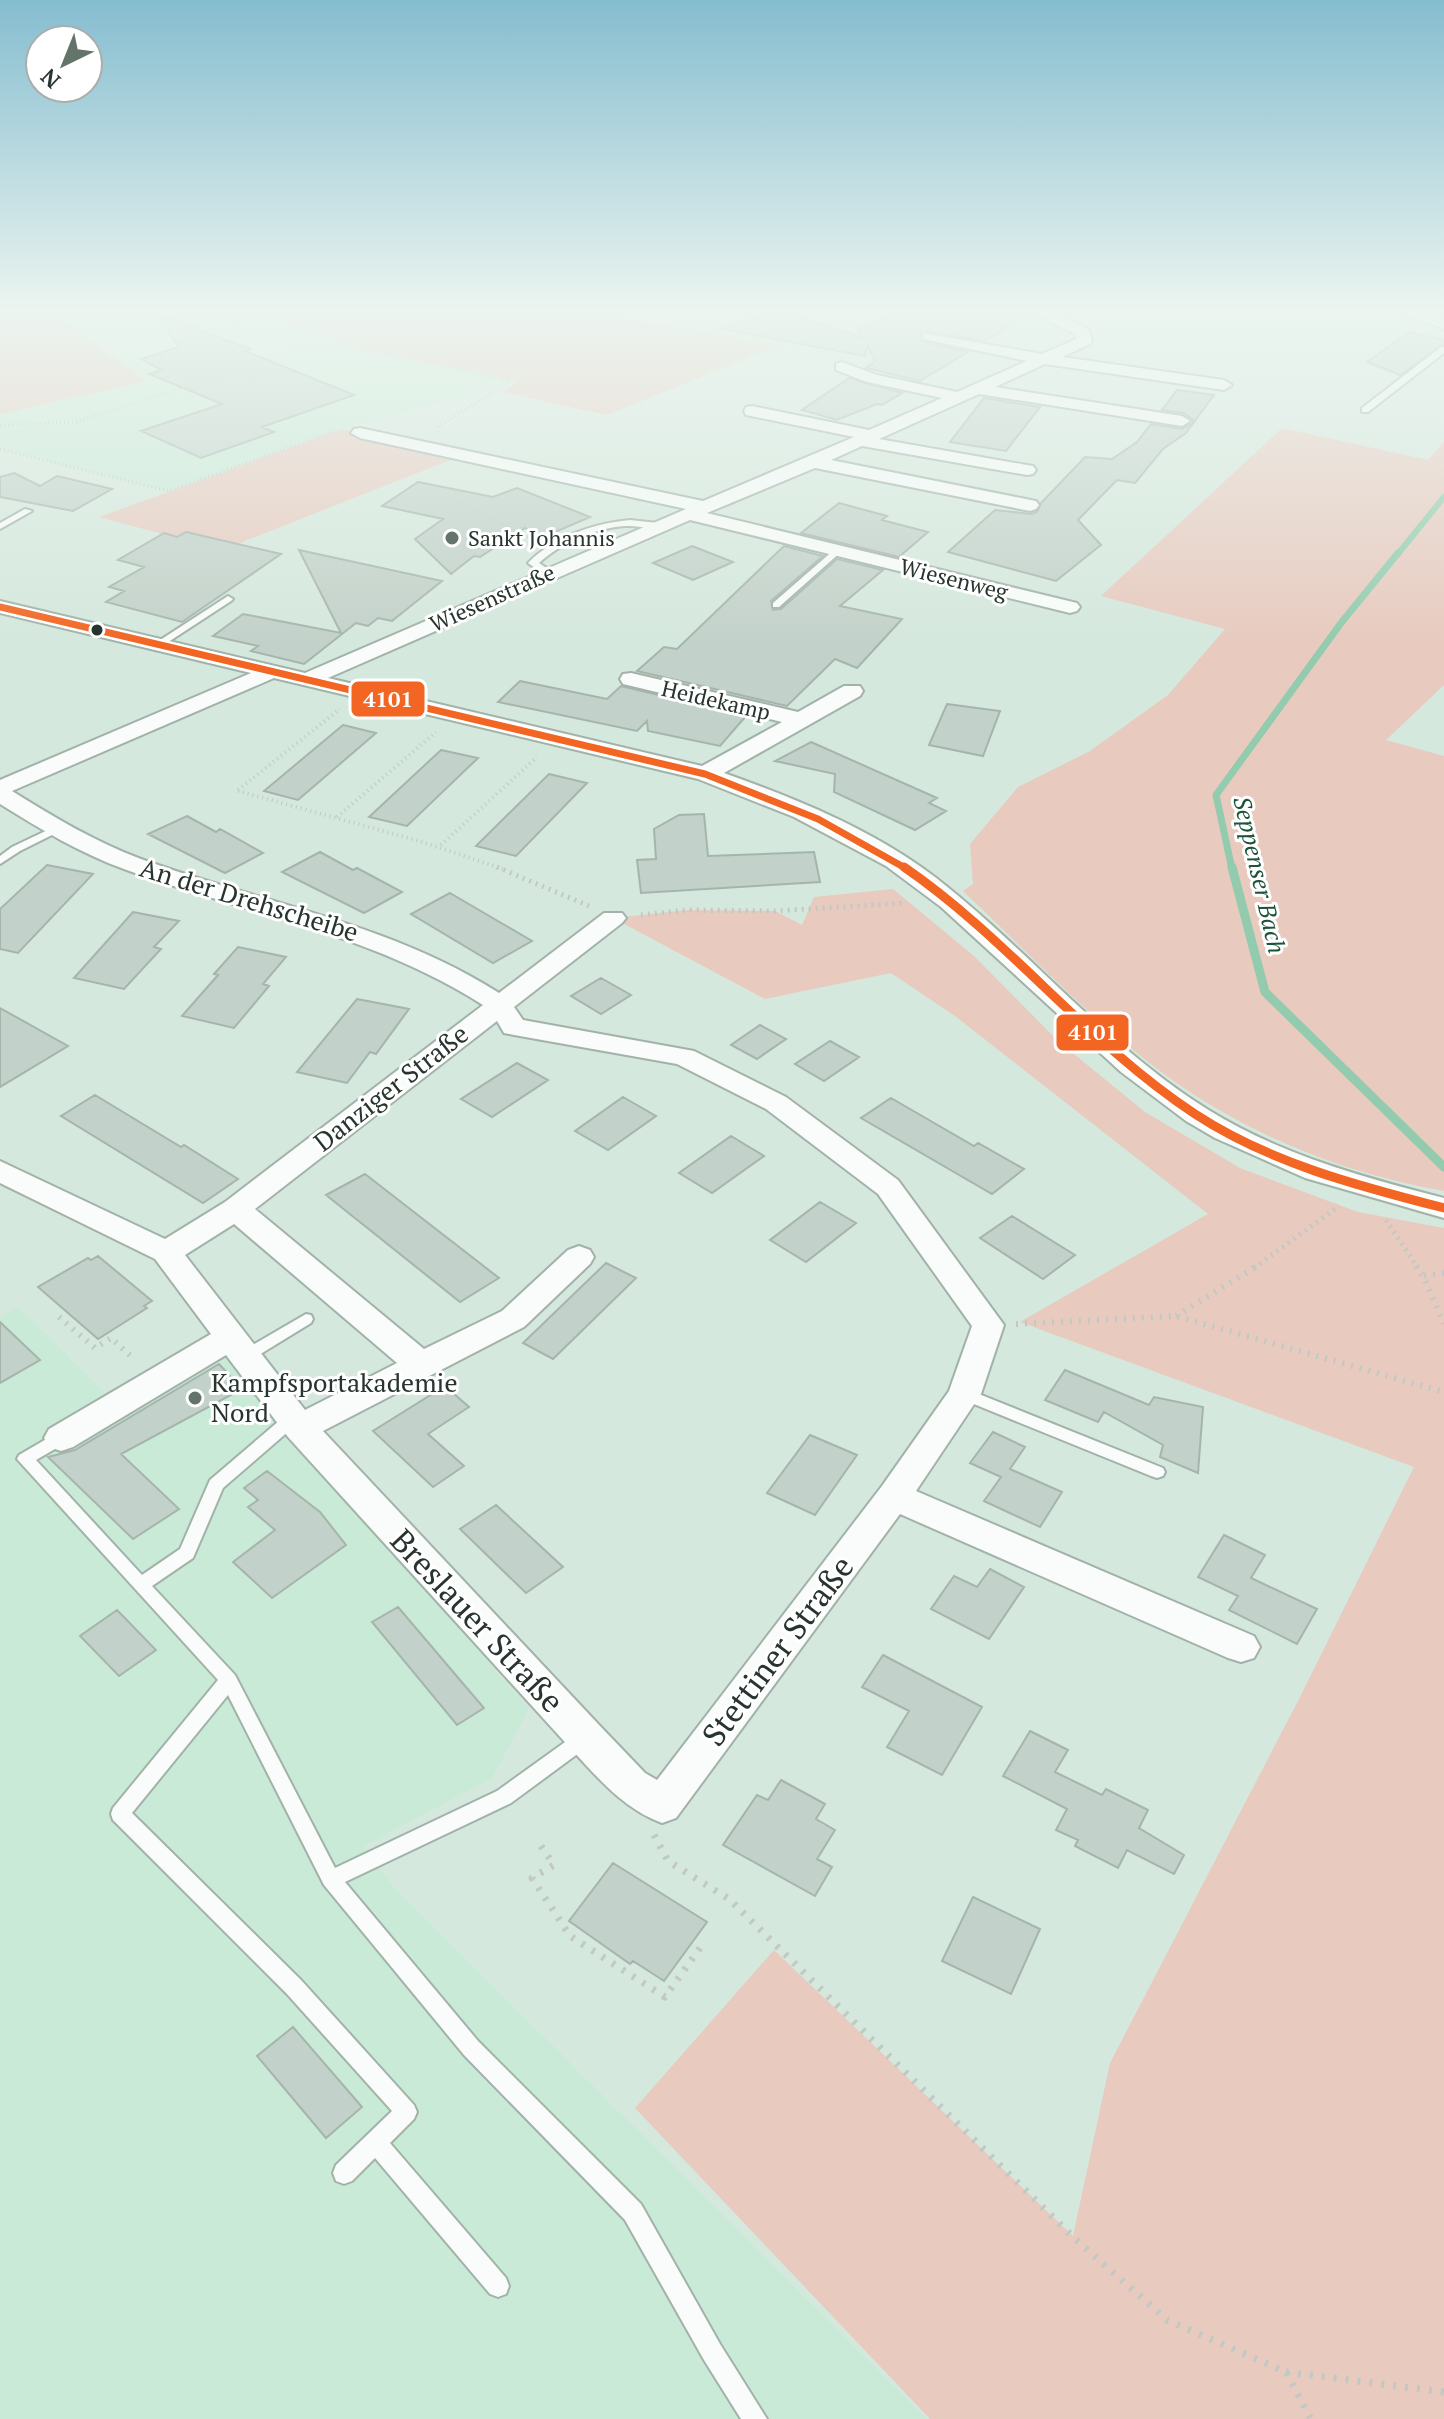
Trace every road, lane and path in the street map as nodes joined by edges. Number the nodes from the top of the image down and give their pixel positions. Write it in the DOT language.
graph roads {
  1 [pos="82,420"];
  2 [pos="450,420"];
  3 [pos="790,420"];
  4 [pos="907,420"];
  5 [pos="1175,420"];
  6 [pos="1182,421"];
  7 [pos="0,425"];
  8 [pos="360,433"];
  9 [pos="866,438"];
  10 [pos="412,444"];
  11 [pos="0,449"];
  12 [pos="813,462"];
  13 [pos="1027,470"];
  14 [pos="459,503"];
  15 [pos="1030,505"];
  16 [pos="28,511"];
  17 [pos="695,511"];
  18 [pos="530,523"];
  19 [pos="0,526"];
  20 [pos="658,526"];
  21 [pos="517,529"];
  22 [pos="491,539"];
  23 [pos="548,549"];
  24 [pos="838,551"];
  25 [pos="548,573"];
  26 [pos="228,599"];
  27 [pos="776,605"];
  28 [pos="0,607"];
  29 [pos="1070,607"];
  30 [pos="156,646"];
  31 [pos="269,673"];
  32 [pos="631,679"];
  33 [pos="304,681"];
  34 [pos="852,691"];
  35 [pos="359,694"];
  36 [pos="454,716"];
  37 [pos="802,720"];
  38 [pos="556,740"];
  39 [pos="705,774"];
  40 [pos="0,788"];
  41 [pos="0,794"];
  42 [pos="336,817"];
  43 [pos="56,829"];
  44 [pos="441,845"];
  45 [pos="0,861"];
  46 [pos="948,900"];
  47 [pos="613,918"];
  48 [pos="499,1004"];
  49 [pos="0,1171"];
  50 [pos="1364,1188"];
  51 [pos="1444,1208"];
  52 [pos="236,1209"];
  53 [pos="166,1252"];
  54 [pos="579,1257"];
  55 [pos="1444,1273"];
  56 [pos="1423,1276"];
  57 [pos="1176,1316"];
  58 [pos="59,1317"];
  59 [pos="306,1319"];
  60 [pos="1444,1324"];
  61 [pos="988,1325"];
  62 [pos="236,1347"];
  63 [pos="421,1365"];
  64 [pos="157,1380"];
  65 [pos="1444,1392"];
  66 [pos="964,1394"];
  67 [pos="296,1423"];
  68 [pos="61,1438"];
  69 [pos="1157,1472"];
  70 [pos="894,1496"];
  71 [pos="140,1585"];
  72 [pos="1241,1647"];
  73 [pos="229,1680"];
  74 [pos="586,1738"];
  75 [pos="662,1805"];
  76 [pos="541,1846"];
  77 [pos="331,1879"];
  78 [pos="705,1941"];
  79 [pos="376,2143"];
  80 [pos="344,2173"];
  81 [pos="498,2286"];
  82 [pos="1286,2372"];
  83 [pos="1444,2392"];
  84 [pos="755,2419"];
  85 [pos="1311,2419"];
  1 -- 7 [label="path"];
  2 -- 10 [label="path"];
  3 -- 9 [label="street"];
  4 -- 9 [label="street, Wiesenstraße"];
  5 -- 6 [label="street"];
  8 -- 10 [label="street, Wiesenweg"];
  8 -- 11 [label="path"];
  9 -- 12 [label="street, Wiesenstraße"];
  9 -- 13 [label="street"];
  10 -- 17 [label="street, Wiesenweg"];
  12 -- 15 [label="street"];
  12 -- 17 [label="street, Wiesenstraße"];
  14 -- 21 [label="path"];
  16 -- 19 [label="lane"];
  17 -- 20 [label="street, Wiesenstraße"];
  17 -- 24 [label="street, Wiesenweg"];
  18 -- 21 [label="path"];
  20 -- 23 [label="lane"];
  20 -- 25 [label="street, Wiesenstraße"];
  21 -- 22 [label="path"];
  21 -- 23 [label="path"];
  23 -- 25 [label="lane"];
  24 -- 27 [label="lane"];
  24 -- 29 [label="street, Wiesenweg"];
  25 -- 33 [label="street, Wiesenstraße"];
  26 -- 30 [label="lane"];
  28 -- 30 [label="street"];
  30 -- 31 [label="street"];
  31 -- 33 [label="street"];
  31 -- 40 [label="street"];
  32 -- 37 [label="street, Heidekamp"];
  33 -- 35 [label="street"];
  34 -- 37 [label="street, Heidekamp"];
  35 -- 36 [label="street"];
  35 -- 42 [label="path"];
  36 -- 38 [label="street"];
  36 -- 42 [label="path"];
  37 -- 39 [label="street, Heidekamp"];
  38 -- 39 [label="street"];
  38 -- 44 [label="path"];
  39 -- 46 [label="street"];
  41 -- 43 [label="street, An der Drehscheibe"];
  42 -- 44 [label="path"];
  43 -- 45 [label="lane"];
  43 -- 48 [label="street, An der Drehscheibe"];
  44 -- 47 [label="path"];
  46 -- 47 [label="path"];
  46 -- 50 [label="street"];
  47 -- 48 [label="street, Danziger Straße"];
  48 -- 52 [label="street, Danziger Straße"];
  48 -- 61 [label="street"];
  49 -- 53 [label="street, Breslauer Straße"];
  50 -- 51 [label="street"];
  50 -- 56 [label="path"];
  50 -- 57 [label="path"];
  52 -- 53 [label="street, Danziger Straße"];
  52 -- 63 [label="street"];
  53 -- 62 [label="street, Breslauer Straße"];
  54 -- 63 [label="street"];
  55 -- 56 [label="path"];
  56 -- 60 [label="path"];
  57 -- 61 [label="path"];
  57 -- 65 [label="path"];
  58 -- 64 [label="path"];
  59 -- 62 [label="lane"];
  61 -- 66 [label="street, Stettiner Straße"];
  62 -- 64 [label="street"];
  62 -- 67 [label="street, Breslauer Straße"];
  63 -- 67 [label="street"];
  64 -- 68 [label="street"];
  66 -- 69 [label="lane"];
  66 -- 70 [label="street, Stettiner Straße"];
  67 -- 71 [label="lane"];
  67 -- 74 [label="street, Breslauer Straße"];
  68 -- 71 [label="lane"];
  70 -- 72 [label="street"];
  70 -- 75 [label="street, Stettiner Straße"];
  71 -- 73 [label="lane"];
  73 -- 77 [label="lane"];
  73 -- 79 [label="lane"];
  74 -- 75 [label="street, Breslauer Straße"];
  74 -- 77 [label="lane"];
  75 -- 82 [label="path"];
  76 -- 78 [label="path"];
  77 -- 84 [label="lane"];
  79 -- 80 [label="lane"];
  79 -- 81 [label="lane"];
  82 -- 83 [label="path"];
  82 -- 85 [label="path"];
}
